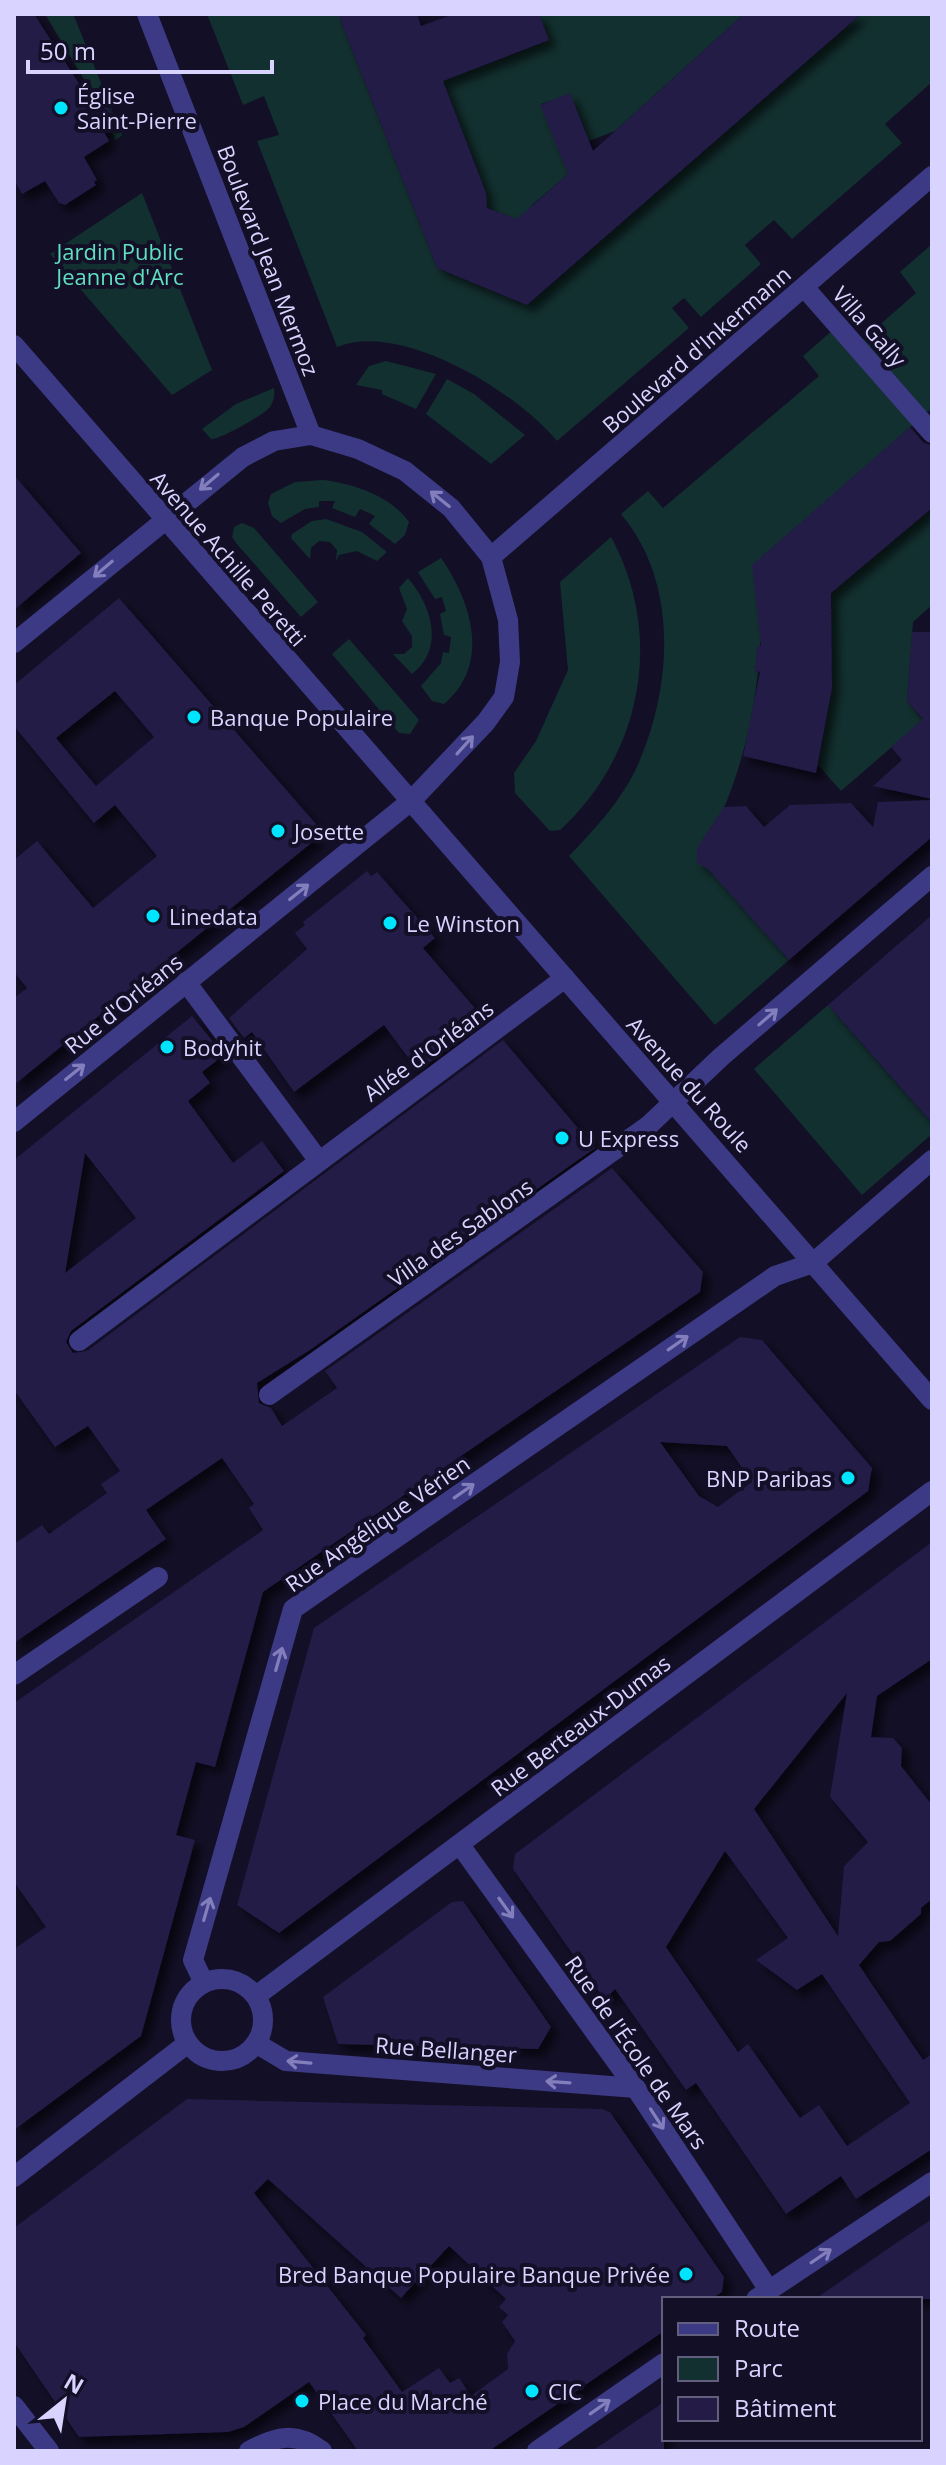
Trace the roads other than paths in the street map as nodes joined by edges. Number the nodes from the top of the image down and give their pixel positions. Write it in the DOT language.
graph roads {
  1 [pos="147,14"];
  2 [pos="932,176"];
  3 [pos="804,287"];
  4 [pos="14,345"];
  5 [pos="932,433"];
  6 [pos="311,435"];
  7 [pos="164,521"];
  8 [pos="491,557"];
  9 [pos="14,643"];
  10 [pos="411,801"];
  11 [pos="932,876"];
  12 [pos="565,978"];
  13 [pos="186,982"];
  14 [pos="675,1104"];
  15 [pos="14,1122"];
  16 [pos="932,1160"];
  17 [pos="319,1161"];
  18 [pos="813,1263"];
  19 [pos="79,1341"];
  20 [pos="269,1395"];
  21 [pos="932,1400"];
  22 [pos="932,1491"];
  23 [pos="158,1577"];
  24 [pos="14,1675"];
  25 [pos="460,1845"];
  26 [pos="204,1983"];
  27 [pos="256,1996"];
  28 [pos="188,2043"];
  29 [pos="257,2044"];
  30 [pos="636,2088"];
  31 [pos="14,2177"];
  32 [pos="932,2182"];
  33 [pos="762,2294"];
  34 [pos="662,2364"];
  35 [pos="14,2406"];
  36 [pos="49,2451"];
  37 [pos="249,2451"];
  38 [pos="322,2451"];
  39 [pos="537,2451"];
  1 -- 6 [label="street, Boulevard Jean Mermoz"];
  2 -- 3 [label="street, Boulevard d'Inkermann"];
  3 -- 5 [label="street, Villa Gally"];
  3 -- 8 [label="street, Boulevard d'Inkermann"];
  4 -- 7 [label="street, Avenue Achille Peretti"];
  6 -- 7 [label="street, one-way"];
  8 -- 6 [label="street, one-way"];
  7 -- 9 [label="street, one-way"];
  7 -- 10 [label="street, Avenue Achille Peretti"];
  10 -- 8 [label="street, Rue d'Orléans, one-way"];
  10 -- 12 [label="street, Avenue du Roule"];
  13 -- 10 [label="street, Rue d'Orléans, one-way"];
  14 -- 11 [label="street, Villa des Sablons, one-way"];
  12 -- 14 [label="street, Avenue du Roule"];
  12 -- 17 [label="street, Allée d'Orléans"];
  15 -- 13 [label="street, Rue d'Orléans, one-way"];
  13 -- 17 [label="street"];
  14 -- 18 [label="street, Avenue du Roule"];
  14 -- 20 [label="street, Villa des Sablons"];
  16 -- 18 [label="street"];
  17 -- 19 [label="street, Allée d'Orléans"];
  18 -- 21 [label="street, Avenue du Roule"];
  26 -- 18 [label="street, Rue Angélique Vérien, one-way"];
  22 -- 25 [label="street, Rue Berteaux-Dumas"];
  23 -- 24 [label="street"];
  25 -- 27 [label="street, Rue Berteaux-Dumas"];
  25 -- 30 [label="street, Rue de l'École de Mars, one-way"];
  26 -- 27 [label="street"];
  26 -- 28 [label="street"];
  27 -- 29 [label="street"];
  28 -- 29 [label="street"];
  28 -- 31 [label="street"];
  30 -- 29 [label="street, Rue Bellanger, one-way"];
  30 -- 33 [label="street, Rue de l'École de Mars, one-way"];
  33 -- 32 [label="street, one-way"];
  39 -- 34 [label="street, one-way"];
  35 -- 36 [label="street"];
  37 -- 38 [label="street"];
}
